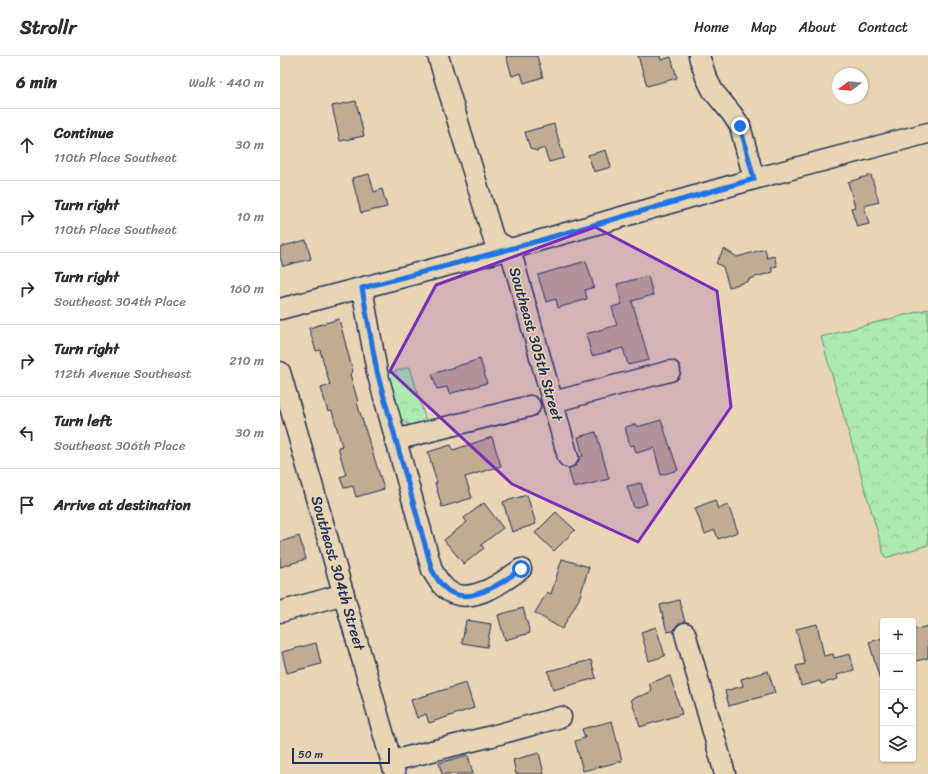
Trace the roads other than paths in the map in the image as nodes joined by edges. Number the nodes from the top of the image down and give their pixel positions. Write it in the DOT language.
graph roads {
  1 [pos="438,56"];
  2 [pos="699,56"];
  3 [pos="928,133"];
  4 [pos="754,179"];
  5 [pos="510,249"];
  6 [pos="362,288"];
  7 [pos="280,310"];
  8 [pos="670,371"];
  9 [pos="280,372"];
  10 [pos="552,402"];
  11 [pos="530,406"];
  12 [pos="395,440"];
  13 [pos="568,457"];
  14 [pos="521,569"];
  15 [pos="344,594"];
  16 [pos="280,612"];
  17 [pos="685,633"];
  18 [pos="561,717"];
  19 [pos="394,767"];
  20 [pos="725,774"];
  1 -- 5 [label="street, Southeast 305th Street"];
  2 -- 4 [label="street"];
  3 -- 4 [label="street"];
  4 -- 5 [label="street"];
  5 -- 6 [label="street"];
  5 -- 10 [label="street, Southeast 305th Street"];
  6 -- 7 [label="street"];
  6 -- 12 [label="street"];
  8 -- 10 [label="street"];
  9 -- 15 [label="street, Southeast 304th Street"];
  10 -- 13 [label="street, Southeast 305th Street"];
  11 -- 12 [label="street"];
  12 -- 14 [label="street"];
  15 -- 16 [label="street"];
  15 -- 19 [label="street, Southeast 304th Street"];
  17 -- 20 [label="street"];
  18 -- 19 [label="street"];
}
